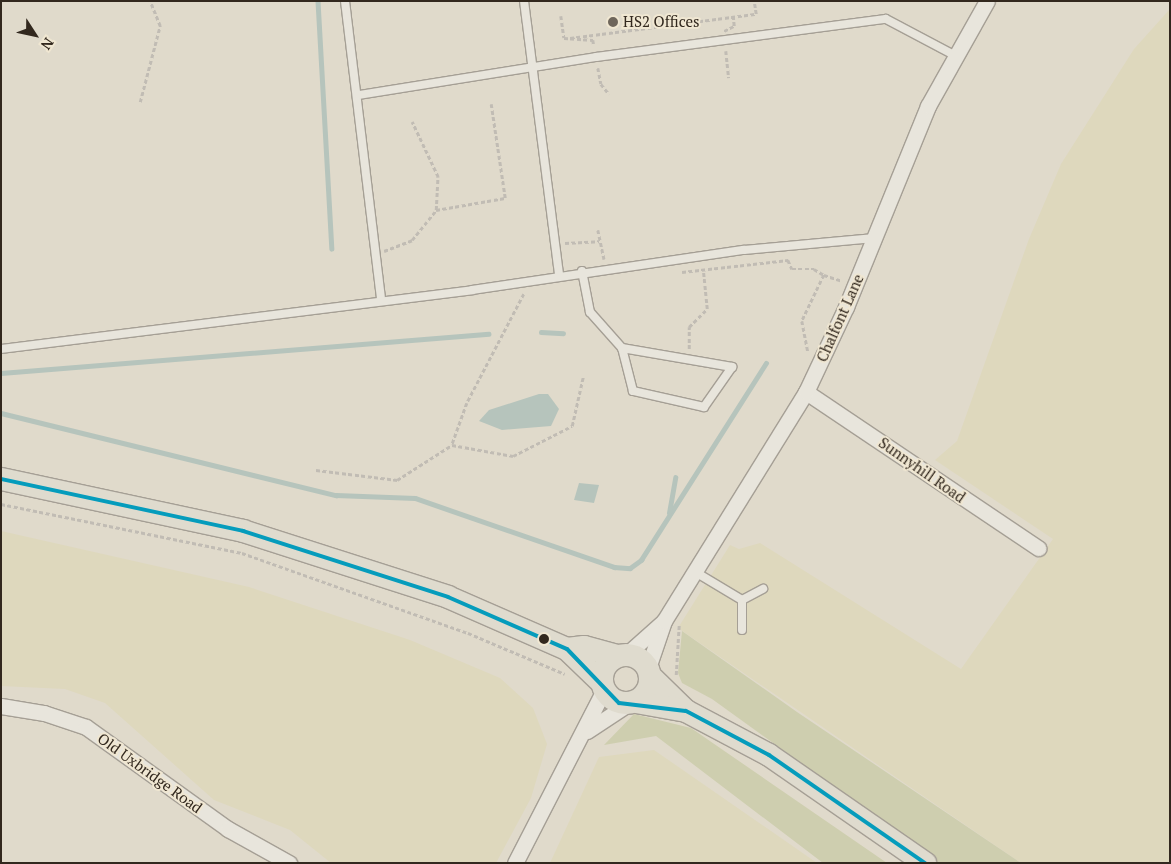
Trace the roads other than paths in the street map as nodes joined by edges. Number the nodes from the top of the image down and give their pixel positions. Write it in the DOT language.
graph roads {
  1 [pos="345,1"];
  2 [pos="524,1"];
  3 [pos="987,1"];
  4 [pos="954,55"];
  5 [pos="532,67"];
  6 [pos="359,95"];
  7 [pos="874,238"];
  8 [pos="582,272"];
  9 [pos="559,275"];
  10 [pos="381,300"];
  11 [pos="622,348"];
  12 [pos="1,349"];
  13 [pos="806,392"];
  14 [pos="1,479"];
  15 [pos="1038,548"];
  16 [pos="696,573"];
  17 [pos="763,588"];
  18 [pos="742,600"];
  19 [pos="664,621"];
  20 [pos="742,630"];
  21 [pos="567,649"];
  22 [pos="623,655"];
  23 [pos="649,672"];
  24 [pos="602,686"];
  25 [pos="632,703"];
  26 [pos="1,706"];
  27 [pos="686,711"];
  28 [pos="583,733"];
  29 [pos="260,858"];
  30 [pos="288,863"];
  31 [pos="515,863"];
  32 [pos="925,863"];
  1 -- 6 [label="lane"];
  2 -- 5 [label="lane"];
  3 -- 4 [label="street, Chalfont Lane"];
  4 -- 5 [label="lane"];
  4 -- 7 [label="street, Chalfont Lane"];
  5 -- 6 [label="lane"];
  5 -- 9 [label="lane"];
  6 -- 10 [label="lane"];
  7 -- 8 [label="lane"];
  7 -- 13 [label="street, Chalfont Lane"];
  8 -- 9 [label="lane"];
  8 -- 11 [label="lane"];
  9 -- 10 [label="lane"];
  10 -- 12 [label="lane"];
  11 -- 11 [label="lane"];
  13 -- 15 [label="street, Sunnyhill Road"];
  13 -- 16 [label="street, Chalfont Lane"];
  14 -- 21 [label="main road"];
  16 -- 18 [label="lane"];
  16 -- 19 [label="street, Chalfont Lane"];
  17 -- 18 [label="lane"];
  18 -- 20 [label="lane"];
  19 -- 22 [label="street, Chalfont Lane"];
  19 -- 23 [label="street, Chalfont Lane"];
  21 -- 22 [label="main road"];
  21 -- 24 [label="main road"];
  22 -- 23 [label="main road"];
  22 -- 24 [label="main road"];
  23 -- 25 [label="main road"];
  23 -- 27 [label="main road"];
  24 -- 25 [label="main road"];
  24 -- 28 [label="street"];
  25 -- 27 [label="main road"];
  25 -- 28 [label="street"];
  26 -- 29 [label="street, Old Uxbridge Road"];
  27 -- 32 [label="main road"];
  28 -- 31 [label="street"];
  29 -- 30 [label="street, Old Uxbridge Road"];
}
